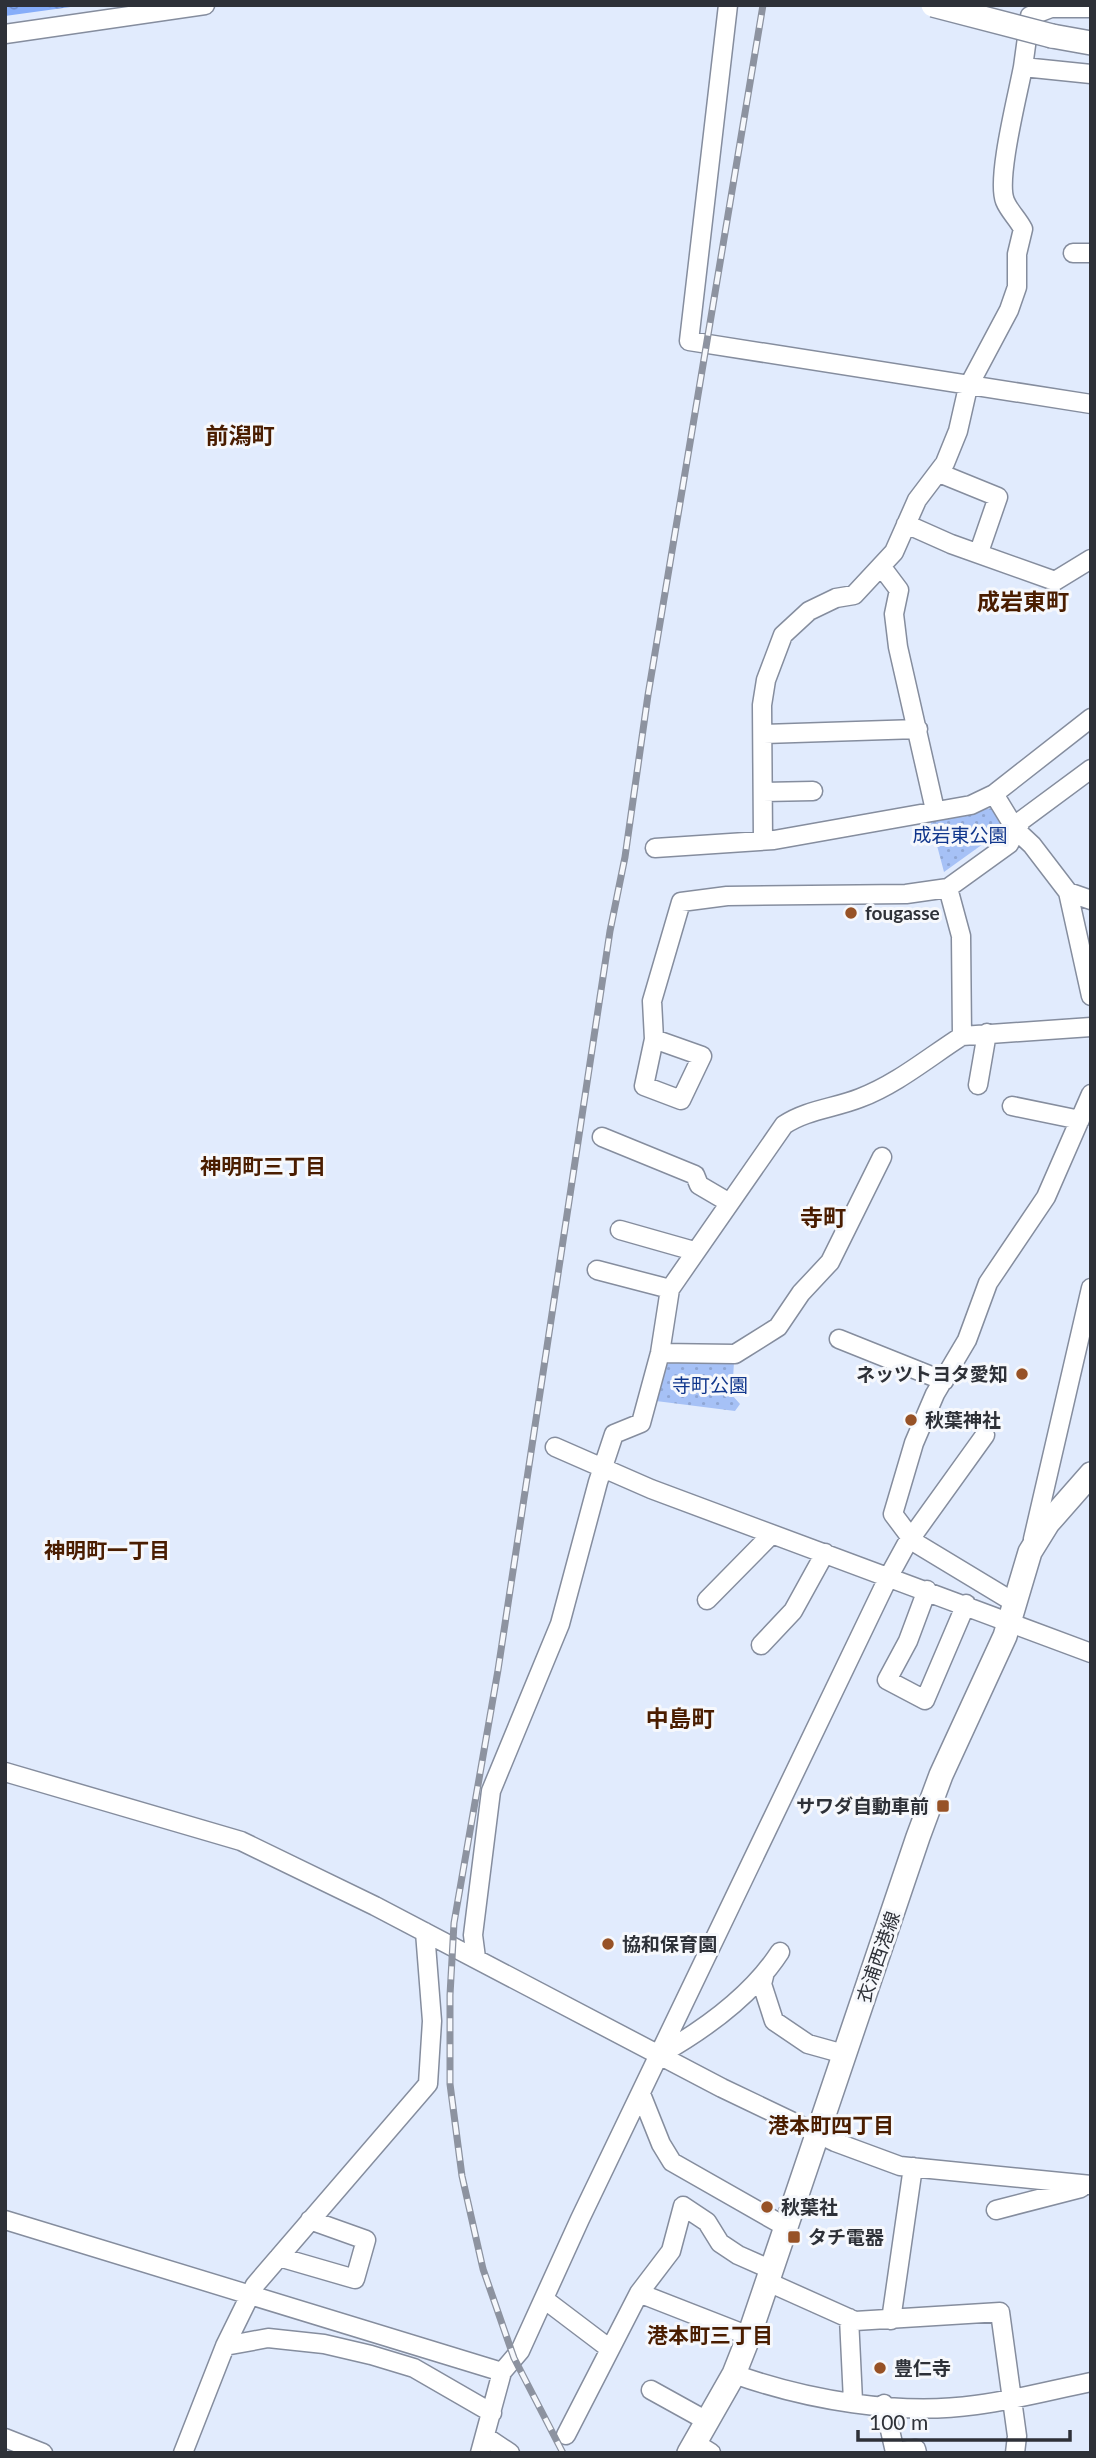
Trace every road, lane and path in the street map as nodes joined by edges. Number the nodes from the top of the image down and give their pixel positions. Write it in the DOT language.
graph roads {
  1 [pos="205,5"];
  2 [pos="729,5"];
  3 [pos="933,5"];
  4 [pos="962,5"];
  5 [pos="1091,8"];
  6 [pos="1091,31"];
  7 [pos="1052,32"];
  8 [pos="5,34"];
  9 [pos="1091,43"];
  10 [pos="1023,67"];
  11 [pos="1091,74"];
  12 [pos="968,387"];
  13 [pos="1091,404"];
  14 [pos="939,473"];
  15 [pos="906,524"];
  16 [pos="979,552"];
  17 [pos="1091,559"];
  18 [pos="881,566"];
  19 [pos="1091,718"];
  20 [pos="918,729"];
  21 [pos="764,734"];
  22 [pos="1091,769"];
  23 [pos="813,791"];
  24 [pos="763,792"];
  25 [pos="994,794"];
  26 [pos="935,810"];
  27 [pos="1016,830"];
  28 [pos="763,840"];
  29 [pos="655,848"];
  30 [pos="948,888"];
  31 [pos="1068,892"];
  32 [pos="1091,900"];
  33 [pos="1091,996"];
  34 [pos="1091,1027"];
  35 [pos="987,1033"];
  36 [pos="962,1036"];
  37 [pos="654,1039"];
  38 [pos="978,1086"];
  39 [pos="1091,1094"];
  40 [pos="1012,1106"];
  41 [pos="1080,1120"];
  42 [pos="602,1138"];
  43 [pos="882,1157"];
  44 [pos="728,1202"];
  45 [pos="620,1230"];
  46 [pos="694,1251"];
  47 [pos="597,1270"];
  48 [pos="1091,1287"];
  49 [pos="670,1289"];
  50 [pos="839,1339"];
  51 [pos="660,1353"];
  52 [pos="944,1381"];
  53 [pos="985,1435"];
  54 [pos="555,1447"];
  55 [pos="602,1469"];
  56 [pos="1091,1475"];
  57 [pos="1045,1486"];
  58 [pos="1068,1497"];
  59 [pos="772,1534"];
  60 [pos="911,1539"];
  61 [pos="1030,1552"];
  62 [pos="825,1553"];
  63 [pos="890,1576"];
  64 [pos="927,1590"];
  65 [pos="707,1600"];
  66 [pos="966,1604"];
  67 [pos="1012,1612"];
  68 [pos="761,1645"];
  69 [pos="1091,1653"];
  70 [pos="5,1772"];
  71 [pos="425,1933"];
  72 [pos="780,1952"];
  73 [pos="476,1958"];
  74 [pos="764,1976"];
  75 [pos="845,2053"];
  76 [pos="661,2054"];
  77 [pos="641,2094"];
  78 [pos="817,2135"];
  79 [pos="913,2168"];
  80 [pos="1091,2185"];
  81 [pos="996,2210"];
  82 [pos="5,2220"];
  83 [pos="310,2220"];
  84 [pos="786,2227"];
  85 [pos="279,2257"];
  86 [pos="770,2276"];
  87 [pos="639,2293"];
  88 [pos="249,2296"];
  89 [pos="544,2299"];
  90 [pos="849,2318"];
  91 [pos="891,2320"];
  92 [pos="749,2336"];
  93 [pos="225,2346"];
  94 [pos="610,2349"];
  95 [pos="502,2372"];
  96 [pos="734,2374"];
  97 [pos="1091,2382"];
  98 [pos="651,2390"];
  99 [pos="1013,2400"];
  100 [pos="853,2401"];
  101 [pos="884,2404"];
  102 [pos="492,2413"];
  103 [pos="707,2421"];
  104 [pos="566,2435"];
  105 [pos="5,2438"];
  106 [pos="483,2445"];
  107 [pos="698,2449"];
  108 [pos="43,2453"];
  109 [pos="183,2453"];
  110 [pos="510,2453"];
  111 [pos="917,2453"];
  112 [pos="1015,2453"];
  1 -- 8 [label="street"];
  2 -- 12 [label="street"];
  3 -- 7 [label="main road, bridge"];
  4 -- 7 [label="main road"];
  5 -- 10 [label="street"];
  6 -- 7 [label="main road"];
  7 -- 9 [label="main road"];
  10 -- 11 [label="street"];
  10 -- 12 [label="street"];
  12 -- 13 [label="street"];
  12 -- 14 [label="street"];
  14 -- 15 [label="street"];
  14 -- 16 [label="street"];
  15 -- 16 [label="street"];
  15 -- 18 [label="street"];
  16 -- 17 [label="street"];
  18 -- 20 [label="street"];
  18 -- 21 [label="street"];
  19 -- 25 [label="street"];
  20 -- 21 [label="street"];
  20 -- 26 [label="street"];
  21 -- 24 [label="street"];
  22 -- 27 [label="street"];
  23 -- 24 [label="street"];
  24 -- 28 [label="street"];
  25 -- 26 [label="street"];
  25 -- 27 [label="street"];
  26 -- 28 [label="street"];
  27 -- 30 [label="street"];
  27 -- 31 [label="street"];
  28 -- 29 [label="street"];
  30 -- 36 [label="street"];
  30 -- 37 [label="street"];
  31 -- 32 [label="street"];
  31 -- 33 [label="street"];
  34 -- 35 [label="street"];
  35 -- 36 [label="street"];
  35 -- 38 [label="street"];
  36 -- 44 [label="street"];
  39 -- 41 [label="street"];
  40 -- 41 [label="street"];
  41 -- 52 [label="street"];
  42 -- 44 [label="street"];
  43 -- 51 [label="street"];
  44 -- 46 [label="street"];
  45 -- 46 [label="street"];
  46 -- 49 [label="street"];
  47 -- 49 [label="street"];
  48 -- 57 [label="street"];
  49 -- 51 [label="street"];
  50 -- 52 [label="street"];
  51 -- 55 [label="street"];
  52 -- 60 [label="street"];
  53 -- 60 [label="street"];
  54 -- 55 [label="street"];
  55 -- 59 [label="street"];
  55 -- 73 [label="street"];
  56 -- 58 [label="main road, 衣浦西港線"];
  57 -- 58 [label="street"];
  57 -- 61 [label="street"];
  58 -- 61 [label="main road, 衣浦西港線"];
  59 -- 62 [label="street"];
  59 -- 65 [label="street"];
  60 -- 63 [label="street"];
  60 -- 67 [label="street"];
  61 -- 67 [label="main road, 衣浦西港線"];
  62 -- 63 [label="street"];
  62 -- 68 [label="street"];
  63 -- 64 [label="street"];
  63 -- 76 [label="street"];
  64 -- 66 [label="street"];
  64 -- 66 [label="street"];
  66 -- 67 [label="street"];
  67 -- 69 [label="street"];
  67 -- 75 [label="main road, 衣浦西港線"];
  70 -- 71 [label="street"];
  71 -- 73 [label="street"];
  71 -- 83 [label="street"];
  72 -- 74 [label="street"];
  73 -- 76 [label="street"];
  74 -- 75 [label="street"];
  74 -- 76 [label="street"];
  75 -- 78 [label="main road, 衣浦西港線"];
  76 -- 77 [label="street"];
  76 -- 78 [label="street"];
  77 -- 84 [label="street"];
  77 -- 89 [label="street"];
  78 -- 79 [label="street"];
  78 -- 84 [label="main road, 衣浦西港線"];
  79 -- 80 [label="street"];
  79 -- 91 [label="street"];
  80 -- 81 [label="street"];
  82 -- 88 [label="street"];
  83 -- 85 [label="street"];
  83 -- 85 [label="street"];
  84 -- 86 [label="main road, 衣浦西港線"];
  85 -- 88 [label="street"];
  86 -- 87 [label="street"];
  86 -- 90 [label="street"];
  86 -- 92 [label="main road, 衣浦西港線"];
  87 -- 92 [label="street"];
  87 -- 94 [label="street"];
  88 -- 93 [label="street"];
  88 -- 95 [label="street"];
  89 -- 94 [label="street"];
  89 -- 95 [label="street"];
  90 -- 91 [label="street"];
  90 -- 100 [label="street"];
  91 -- 99 [label="street"];
  92 -- 96 [label="main road, 衣浦西港線"];
  93 -- 102 [label="street"];
  93 -- 109 [label="street"];
  94 -- 104 [label="street"];
  95 -- 102 [label="street"];
  96 -- 100 [label="street"];
  96 -- 103 [label="main road, 衣浦西港線"];
  97 -- 99 [label="street"];
  98 -- 103 [label="street"];
  99 -- 101 [label="street"];
  99 -- 112 [label="street"];
  100 -- 101 [label="street"];
  101 -- 111 [label="street"];
  102 -- 106 [label="street"];
  103 -- 107 [label="main road, 衣浦西港線"];
  105 -- 108 [label="street"];
  106 -- 110 [label="street"];
}
